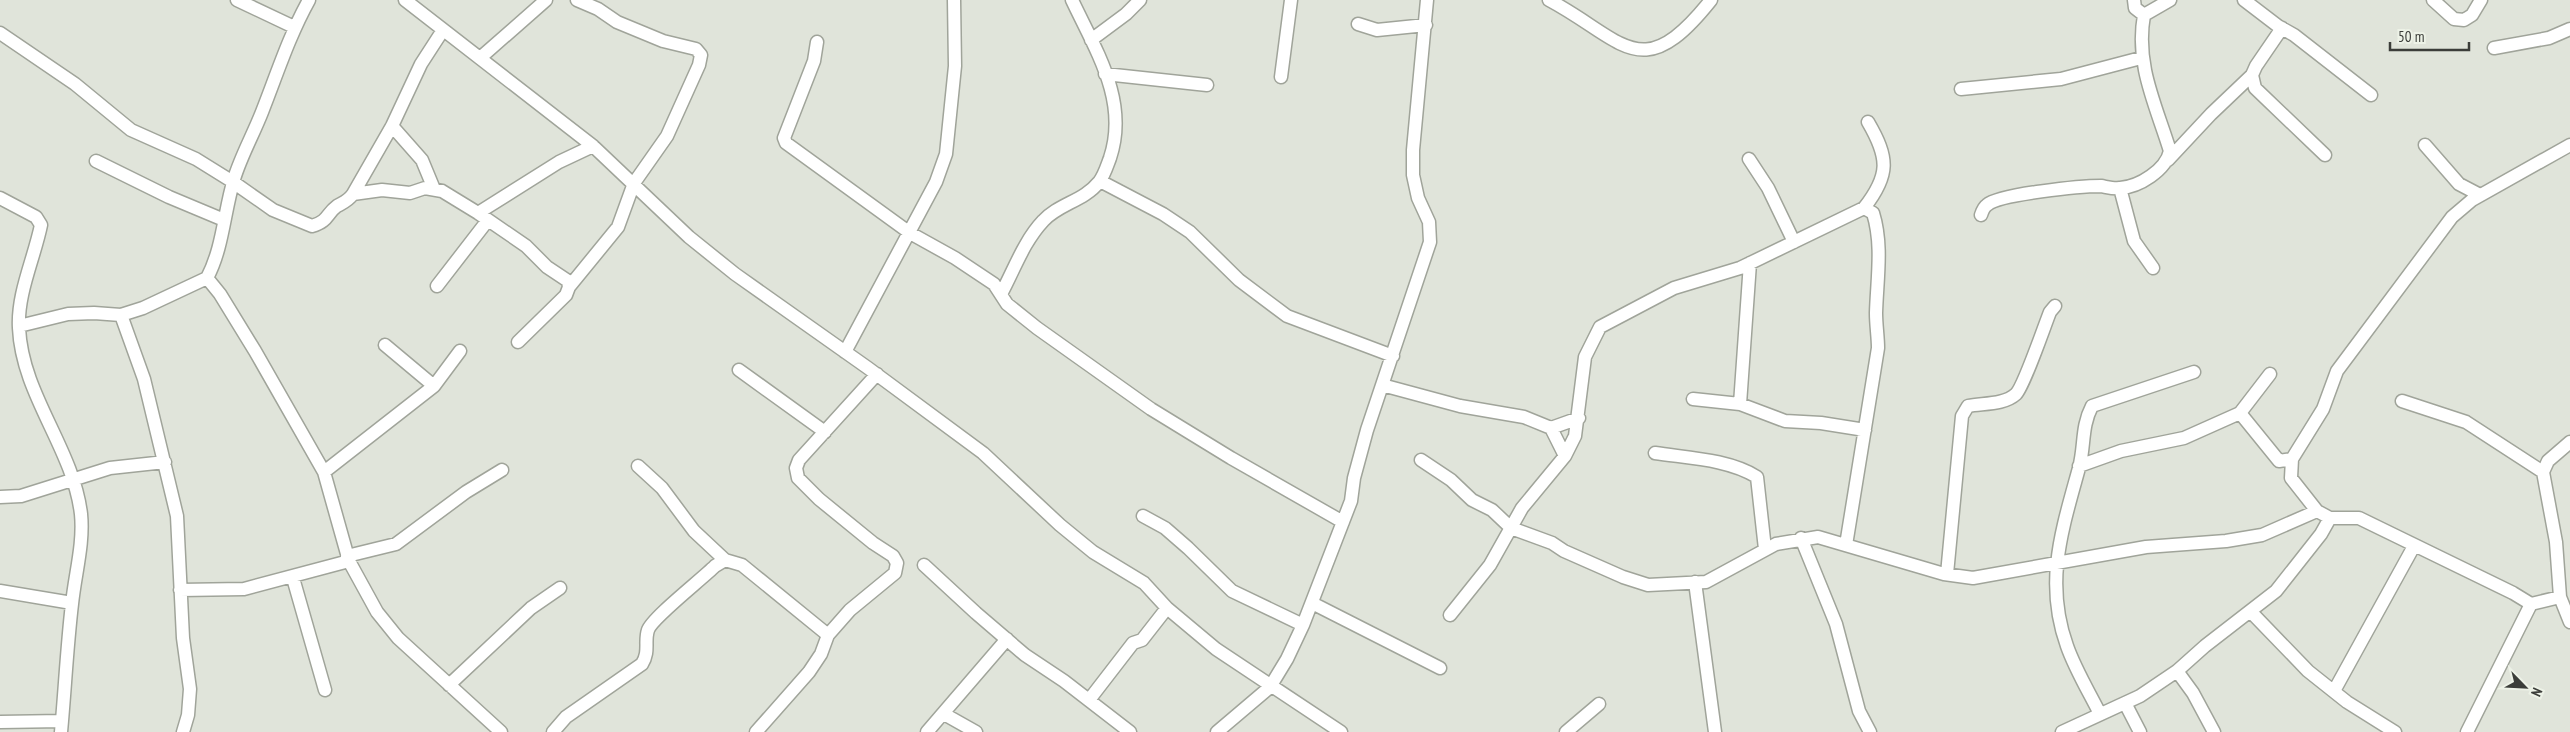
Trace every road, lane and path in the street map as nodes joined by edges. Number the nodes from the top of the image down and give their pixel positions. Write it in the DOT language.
graph roads {
  1 [pos="237,0"];
  2 [pos="309,0"];
  3 [pos="405,0"];
  4 [pos="546,0"];
  5 [pos="577,0"];
  6 [pos="954,0"];
  7 [pos="1072,0"];
  8 [pos="1140,0"];
  9 [pos="1291,0"];
  10 [pos="1427,0"];
  11 [pos="1549,0"];
  12 [pos="1711,0"];
  13 [pos="2134,0"];
  14 [pos="2170,0"];
  15 [pos="2244,0"];
  16 [pos="2433,0"];
  17 [pos="2481,0"];
  18 [pos="1564,4"];
  19 [pos="2144,15"];
  20 [pos="1358,24"];
  21 [pos="1426,25"];
  22 [pos="294,28"];
  23 [pos="2282,28"];
  24 [pos="2570,29"];
  25 [pos="443,30"];
  26 [pos="0,33"];
  27 [pos="1090,40"];
  28 [pos="817,42"];
  29 [pos="2494,48"];
  30 [pos="480,58"];
  31 [pos="2141,58"];
  32 [pos="1105,74"];
  33 [pos="2252,76"];
  34 [pos="1281,77"];
  35 [pos="1206,85"];
  36 [pos="1961,89"];
  37 [pos="2371,95"];
  38 [pos="1868,122"];
  39 [pos="392,126"];
  40 [pos="2425,145"];
  41 [pos="2570,145"];
  42 [pos="593,146"];
  43 [pos="2325,156"];
  44 [pos="1749,159"];
  45 [pos="2168,160"];
  46 [pos="96,161"];
  47 [pos="1100,181"];
  48 [pos="233,182"];
  49 [pos="634,183"];
  50 [pos="2120,188"];
  51 [pos="434,189"];
  52 [pos="353,194"];
  53 [pos="2480,195"];
  54 [pos="0,198"];
  55 [pos="1864,208"];
  56 [pos="1981,215"];
  57 [pos="483,216"];
  58 [pos="224,220"];
  59 [pos="910,233"];
  60 [pos="1794,242"];
  61 [pos="1750,263"];
  62 [pos="2154,268"];
  63 [pos="207,278"];
  64 [pos="437,286"];
  65 [pos="569,287"];
  66 [pos="1001,294"];
  67 [pos="2056,306"];
  68 [pos="121,315"];
  69 [pos="18,326"];
  70 [pos="518,342"];
  71 [pos="385,345"];
  72 [pos="460,351"];
  73 [pos="845,352"];
  74 [pos="1393,356"];
  75 [pos="739,370"];
  76 [pos="2194,372"];
  77 [pos="877,374"];
  78 [pos="2270,374"];
  79 [pos="1382,385"];
  80 [pos="434,386"];
  81 [pos="1693,399"];
  82 [pos="2402,401"];
  83 [pos="1740,404"];
  84 [pos="2240,413"];
  85 [pos="1579,418"];
  86 [pos="1551,428"];
  87 [pos="1865,430"];
  88 [pos="825,432"];
  89 [pos="2570,442"];
  90 [pos="1655,453"];
  91 [pos="1565,456"];
  92 [pos="2292,459"];
  93 [pos="1422,460"];
  94 [pos="165,462"];
  95 [pos="638,466"];
  96 [pos="2079,466"];
  97 [pos="502,470"];
  98 [pos="324,472"];
  99 [pos="2543,472"];
  100 [pos="74,479"];
  101 [pos="0,497"];
  102 [pos="2318,511"];
  103 [pos="1144,516"];
  104 [pos="2330,518"];
  105 [pos="1343,522"];
  106 [pos="1511,528"];
  107 [pos="1801,538"];
  108 [pos="1846,545"];
  109 [pos="2414,546"];
  110 [pos="1765,549"];
  111 [pos="348,559"];
  112 [pos="725,560"];
  113 [pos="2057,563"];
  114 [pos="924,565"];
  115 [pos="1947,574"];
  116 [pos="293,578"];
  117 [pos="1695,582"];
  118 [pos="560,588"];
  119 [pos="180,590"];
  120 [pos="0,591"];
  121 [pos="2560,597"];
  122 [pos="72,603"];
  123 [pos="1312,603"];
  124 [pos="2531,604"];
  125 [pos="1167,608"];
  126 [pos="2251,612"];
  127 [pos="1450,615"];
  128 [pos="2570,622"];
  129 [pos="1303,625"];
  130 [pos="828,635"];
  131 [pos="1007,639"];
  132 [pos="1440,668"];
  133 [pos="2177,671"];
  134 [pos="449,685"];
  135 [pos="1270,687"];
  136 [pos="325,690"];
  137 [pos="2334,691"];
  138 [pos="1089,700"];
  139 [pos="2125,703"];
  140 [pos="1599,704"];
  141 [pos="944,714"];
  142 [pos="2100,714"];
  143 [pos="0,722"];
  144 [pos="62,726"];
  145 [pos="183,732"];
  146 [pos="501,732"];
  147 [pos="553,732"];
  148 [pos="756,732"];
  149 [pos="927,732"];
  150 [pos="976,732"];
  151 [pos="1130,732"];
  152 [pos="1217,732"];
  153 [pos="1341,732"];
  154 [pos="1566,732"];
  155 [pos="1715,732"];
  156 [pos="1870,732"];
  157 [pos="2062,732"];
  158 [pos="2140,732"];
  159 [pos="2214,732"];
  160 [pos="2395,732"];
  161 [pos="2467,732"];
  1 -- 22 [label="street"];
  2 -- 22 [label="street"];
  3 -- 25 [label="street"];
  4 -- 30 [label="street"];
  5 -- 49 [label="street"];
  6 -- 59 [label="street"];
  7 -- 27 [label="street"];
  8 -- 27 [label="street"];
  9 -- 34 [label="street"];
  10 -- 21 [label="street"];
  11 -- 18 [label="street"];
  12 -- 18 [label="street"];
  13 -- 19 [label="street"];
  14 -- 19 [label="street"];
  15 -- 23 [label="street"];
  16 -- 17 [label="street"];
  19 -- 31 [label="street"];
  20 -- 21 [label="street"];
  21 -- 74 [label="street"];
  22 -- 48 [label="street"];
  23 -- 33 [label="street"];
  23 -- 37 [label="street"];
  24 -- 29 [label="street"];
  25 -- 30 [label="street"];
  25 -- 39 [label="street"];
  26 -- 48 [label="street"];
  27 -- 32 [label="street"];
  28 -- 59 [label="street"];
  30 -- 42 [label="street"];
  31 -- 36 [label="street"];
  31 -- 45 [label="street"];
  32 -- 35 [label="street"];
  32 -- 47 [label="street"];
  33 -- 43 [label="street"];
  33 -- 45 [label="street"];
  38 -- 55 [label="street"];
  39 -- 51 [label="street"];
  39 -- 52 [label="street"];
  40 -- 53 [label="street"];
  41 -- 53 [label="street"];
  42 -- 49 [label="street"];
  42 -- 57 [label="street"];
  44 -- 60 [label="street"];
  45 -- 50 [label="street"];
  46 -- 58 [label="street"];
  47 -- 66 [label="street"];
  47 -- 74 [label="street"];
  48 -- 52 [label="street"];
  48 -- 58 [label="street"];
  49 -- 65 [label="street"];
  49 -- 73 [label="street"];
  50 -- 56 [label="street"];
  50 -- 62 [label="street"];
  51 -- 52 [label="street"];
  51 -- 57 [label="street"];
  53 -- 92 [label="street"];
  54 -- 69 [label="street"];
  55 -- 60 [label="street"];
  55 -- 87 [label="street"];
  57 -- 64 [label="street"];
  57 -- 65 [label="street"];
  58 -- 63 [label="street"];
  59 -- 66 [label="street"];
  59 -- 73 [label="street"];
  60 -- 61 [label="street"];
  61 -- 83 [label="street"];
  61 -- 85 [label="street"];
  63 -- 68 [label="street"];
  63 -- 98 [label="street"];
  65 -- 70 [label="street"];
  66 -- 105 [label="street"];
  67 -- 115 [label="street"];
  68 -- 69 [label="street"];
  68 -- 94 [label="street"];
  69 -- 100 [label="street"];
  71 -- 80 [label="street"];
  72 -- 80 [label="street"];
  73 -- 77 [label="street"];
  74 -- 79 [label="street"];
  75 -- 88 [label="street"];
  76 -- 96 [label="street"];
  77 -- 88 [label="street"];
  77 -- 125 [label="street"];
  78 -- 84 [label="street"];
  79 -- 86 [label="street"];
  79 -- 105 [label="street"];
  80 -- 98 [label="street"];
  81 -- 83 [label="street"];
  82 -- 99 [label="street"];
  83 -- 87 [label="street"];
  84 -- 92 [label="street"];
  84 -- 96 [label="street"];
  85 -- 86 [label="street"];
  85 -- 91 [label="street"];
  86 -- 91 [label="street"];
  87 -- 108 [label="street"];
  88 -- 130 [label="street"];
  89 -- 99 [label="street"];
  90 -- 110 [label="street"];
  91 -- 106 [label="street"];
  92 -- 102 [label="street"];
  93 -- 106 [label="street"];
  94 -- 100 [label="street"];
  94 -- 119 [label="street"];
  95 -- 112 [label="street"];
  96 -- 113 [label="street"];
  97 -- 111 [label="street"];
  98 -- 111 [label="street"];
  99 -- 121 [label="street"];
  100 -- 101 [label="street"];
  100 -- 122 [label="street"];
  102 -- 104 [label="street"];
  102 -- 113 [label="street"];
  103 -- 129 [label="street"];
  104 -- 109 [label="street"];
  104 -- 126 [label="street"];
  105 -- 123 [label="street"];
  106 -- 117 [label="street"];
  106 -- 127 [label="street"];
  107 -- 108 [label="street"];
  107 -- 110 [label="street"];
  107 -- 156 [label="street"];
  108 -- 115 [label="street"];
  109 -- 124 [label="street"];
  109 -- 137 [label="street"];
  110 -- 117 [label="street"];
  111 -- 116 [label="street"];
  111 -- 134 [label="street"];
  112 -- 130 [label="street"];
  112 -- 147 [label="street"];
  113 -- 115 [label="street"];
  113 -- 142 [label="street"];
  114 -- 131 [label="street"];
  116 -- 119 [label="street"];
  116 -- 136 [label="street"];
  117 -- 155 [label="street"];
  118 -- 134 [label="street"];
  119 -- 145 [label="street"];
  120 -- 122 [label="street"];
  121 -- 124 [label="street"];
  121 -- 128 [label="street"];
  122 -- 144 [label="street"];
  123 -- 129 [label="street"];
  123 -- 132 [label="street"];
  124 -- 161 [label="street"];
  125 -- 135 [label="street"];
  125 -- 138 [label="street"];
  126 -- 133 [label="street"];
  126 -- 137 [label="street"];
  129 -- 135 [label="street"];
  130 -- 148 [label="street"];
  131 -- 138 [label="street"];
  131 -- 141 [label="street"];
  133 -- 139 [label="street"];
  133 -- 159 [label="street"];
  134 -- 146 [label="street"];
  135 -- 152 [label="street"];
  135 -- 153 [label="street"];
  137 -- 160 [label="street"];
  138 -- 151 [label="street"];
  139 -- 142 [label="street"];
  139 -- 158 [label="street"];
  140 -- 154 [label="street"];
  141 -- 149 [label="street"];
  141 -- 150 [label="street"];
  142 -- 157 [label="street"];
  143 -- 144 [label="street"];
}
